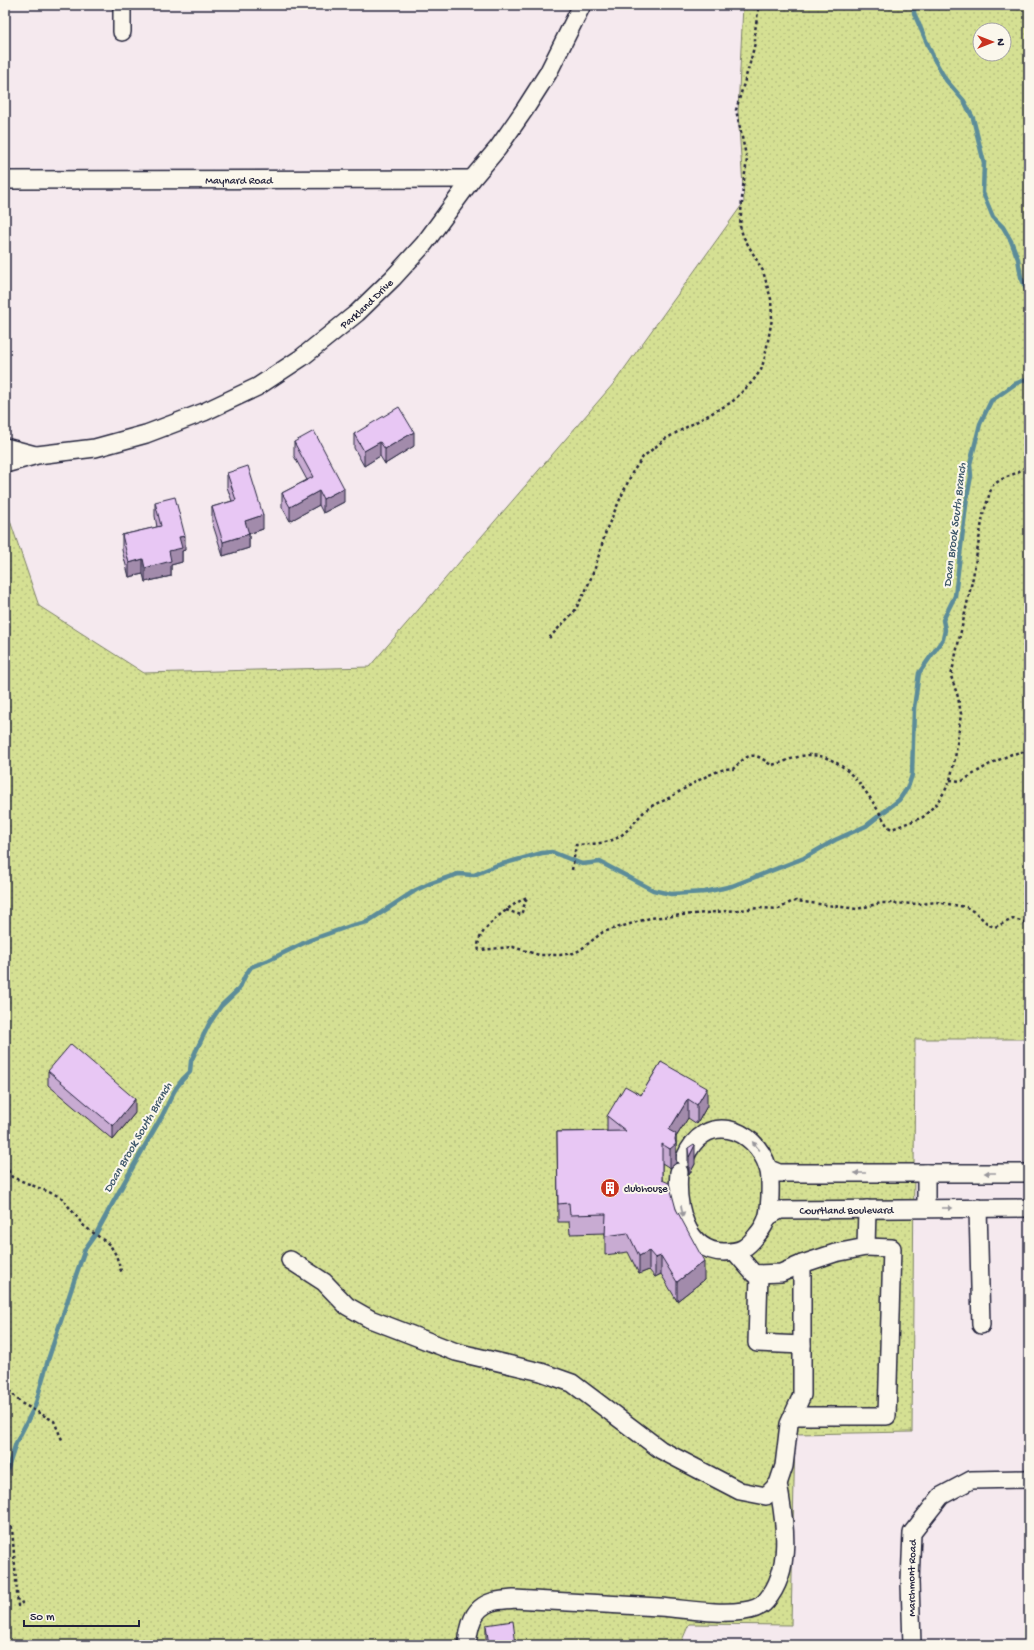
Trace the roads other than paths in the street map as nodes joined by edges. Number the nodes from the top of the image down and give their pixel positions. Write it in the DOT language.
graph roads {
  1 [pos="122,5"];
  2 [pos="582,5"];
  3 [pos="122,32"];
  4 [pos="472,179"];
  5 [pos="5,180"];
  6 [pos="5,447"];
  7 [pos="37,455"];
  8 [pos="5,464"];
  9 [pos="769,1169"];
  10 [pos="926,1173"];
  11 [pos="1029,1173"];
  12 [pos="926,1208"];
  13 [pos="978,1208"];
  14 [pos="1029,1208"];
  15 [pos="867,1209"];
  16 [pos="769,1216"];
  17 [pos="866,1247"];
  18 [pos="735,1252"];
  19 [pos="290,1260"];
  20 [pos="802,1264"];
  21 [pos="759,1274"];
  22 [pos="982,1325"];
  23 [pos="802,1345"];
  24 [pos="793,1416"];
  25 [pos="1029,1479"];
  26 [pos="778,1484"];
  27 [pos="467,1645"];
  28 [pos="912,1645"];
  1 -- 3 [label="street"];
  2 -- 4 [label="street, Parkland Drive"];
  4 -- 5 [label="street, Maynard Road"];
  4 -- 7 [label="street, Parkland Drive"];
  6 -- 7 [label="street, Parkland Drive"];
  7 -- 8 [label="street, Parkland Drive"];
  10 -- 9 [label="street, one-way"];
  9 -- 16 [label="street"];
  9 -- 18 [label="street, one-way"];
  11 -- 10 [label="street, one-way"];
  10 -- 12 [label="street"];
  12 -- 13 [label="street, Courtland Boulevard, one-way"];
  12 -- 15 [label="street, Courtland Boulevard"];
  13 -- 14 [label="street, Courtland Boulevard"];
  13 -- 22 [label="street"];
  15 -- 16 [label="street, Courtland Boulevard"];
  15 -- 17 [label="street"];
  16 -- 18 [label="street"];
  17 -- 20 [label="street"];
  17 -- 24 [label="street"];
  18 -- 21 [label="street"];
  19 -- 26 [label="street"];
  20 -- 21 [label="street"];
  20 -- 23 [label="street"];
  21 -- 23 [label="street"];
  23 -- 24 [label="street"];
  24 -- 26 [label="street"];
  25 -- 28 [label="street, Marchmont Road"];
  26 -- 27 [label="street"];
}
